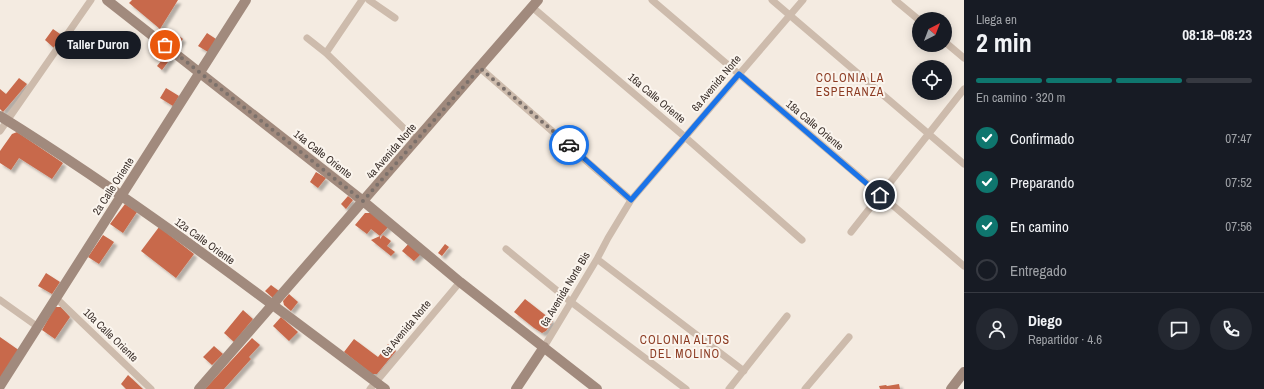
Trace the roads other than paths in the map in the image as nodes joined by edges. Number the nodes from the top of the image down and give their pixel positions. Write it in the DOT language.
graph roads {
  1 [pos="91,0"];
  2 [pos="107,0"];
  3 [pos="246,0"];
  4 [pos="362,0"];
  5 [pos="369,0"];
  6 [pos="652,0"];
  7 [pos="772,0"];
  8 [pos="803,0"];
  9 [pos="895,0"];
  10 [pos="535,3"];
  11 [pos="789,14"];
  12 [pos="912,14"];
  13 [pos="395,18"];
  14 [pos="308,38"];
  15 [pos="952,48"];
  16 [pos="326,53"];
  17 [pos="964,58"];
  18 [pos="480,68"];
  19 [pos="200,72"];
  20 [pos="739,74"];
  21 [pos="964,89"];
  22 [pos="3,118"];
  23 [pos="0,131"];
  24 [pos="929,134"];
  25 [pos="685,137"];
  26 [pos="418,139"];
  27 [pos="964,164"];
  28 [pos="880,195"];
  29 [pos="122,196"];
  30 [pos="631,200"];
  31 [pos="363,201"];
  32 [pos="851,232"];
  33 [pos="802,240"];
  34 [pos="506,249"];
  35 [pos="597,259"];
  36 [pos="964,266"];
  37 [pos="460,282"];
  38 [pos="55,297"];
  39 [pos="0,300"];
  40 [pos="571,302"];
  41 [pos="273,304"];
  42 [pos="787,316"];
  43 [pos="38,327"];
  44 [pos="849,337"];
  45 [pos="544,347"];
  46 [pos="744,371"];
  47 [pos="964,372"];
  48 [pos="373,385"];
  49 [pos="0,386"];
  50 [pos="151,389"];
  51 [pos="199,389"];
  52 [pos="386,389"];
  53 [pos="516,389"];
  54 [pos="597,389"];
  55 [pos="686,389"];
  56 [pos="729,389"];
  57 [pos="805,389"];
  58 [pos="951,389"];
  1 -- 22 [label="street"];
  2 -- 19 [label="street, 14a Calle Oriente"];
  3 -- 19 [label="street, 2a Calle Oriente"];
  4 -- 16 [label="street"];
  5 -- 13 [label="street"];
  6 -- 20 [label="street, 18a Calle Oriente"];
  7 -- 11 [label="street"];
  8 -- 11 [label="street, 6a Avenida Norte"];
  9 -- 12 [label="street"];
  10 -- 18 [label="street, 4a Avenida Norte"];
  10 -- 25 [label="street, 16a Calle Oriente"];
  11 -- 20 [label="street, 6a Avenida Norte"];
  11 -- 24 [label="street"];
  14 -- 16 [label="street"];
  15 -- 17 [label="street"];
  16 -- 26 [label="street"];
  18 -- 26 [label="street, 4a Avenida Norte"];
  18 -- 30 [label="street"];
  19 -- 29 [label="street, 2a Calle Oriente"];
  19 -- 31 [label="street, 14a Calle Oriente"];
  20 -- 25 [label="street, 6a Avenida Norte"];
  20 -- 28 [label="street, 18a Calle Oriente"];
  21 -- 24 [label="street"];
  22 -- 23 [label="street"];
  22 -- 29 [label="street, 12a Calle Oriente"];
  24 -- 27 [label="street"];
  24 -- 28 [label="street"];
  25 -- 30 [label="street, 6a Avenida Norte"];
  25 -- 33 [label="street, 16a Calle Oriente"];
  26 -- 31 [label="street, 4a Avenida Norte"];
  28 -- 32 [label="street"];
  28 -- 36 [label="street, 18a Calle Oriente"];
  29 -- 38 [label="street, 2a Calle Oriente"];
  29 -- 41 [label="street, 12a Calle Oriente"];
  30 -- 35 [label="street, 6a Avenida Norte Bis"];
  31 -- 37 [label="street, 14a Calle Oriente"];
  31 -- 41 [label="street, 4a Avenida Norte"];
  34 -- 40 [label="street"];
  35 -- 40 [label="street, 6a Avenida Norte Bis"];
  35 -- 46 [label="street"];
  37 -- 45 [label="street, 14a Calle Oriente"];
  37 -- 48 [label="street, 6a Avenida Norte"];
  38 -- 43 [label="street, 2a Calle Oriente"];
  38 -- 50 [label="street, 10a Calle Oriente"];
  39 -- 43 [label="street"];
  40 -- 45 [label="street, 6a Avenida Norte Bis"];
  40 -- 55 [label="street"];
  41 -- 48 [label="street, 12a Calle Oriente"];
  41 -- 51 [label="street, 4a Avenida Norte"];
  42 -- 46 [label="street"];
  43 -- 49 [label="street, 2a Calle Oriente"];
  44 -- 57 [label="street"];
  45 -- 53 [label="street, 6a Avenida Norte Bis"];
  45 -- 54 [label="street, 14a Calle Oriente"];
  46 -- 56 [label="street"];
  47 -- 58 [label="street"];
  48 -- 52 [label="street, 12a Calle Oriente"];
}
